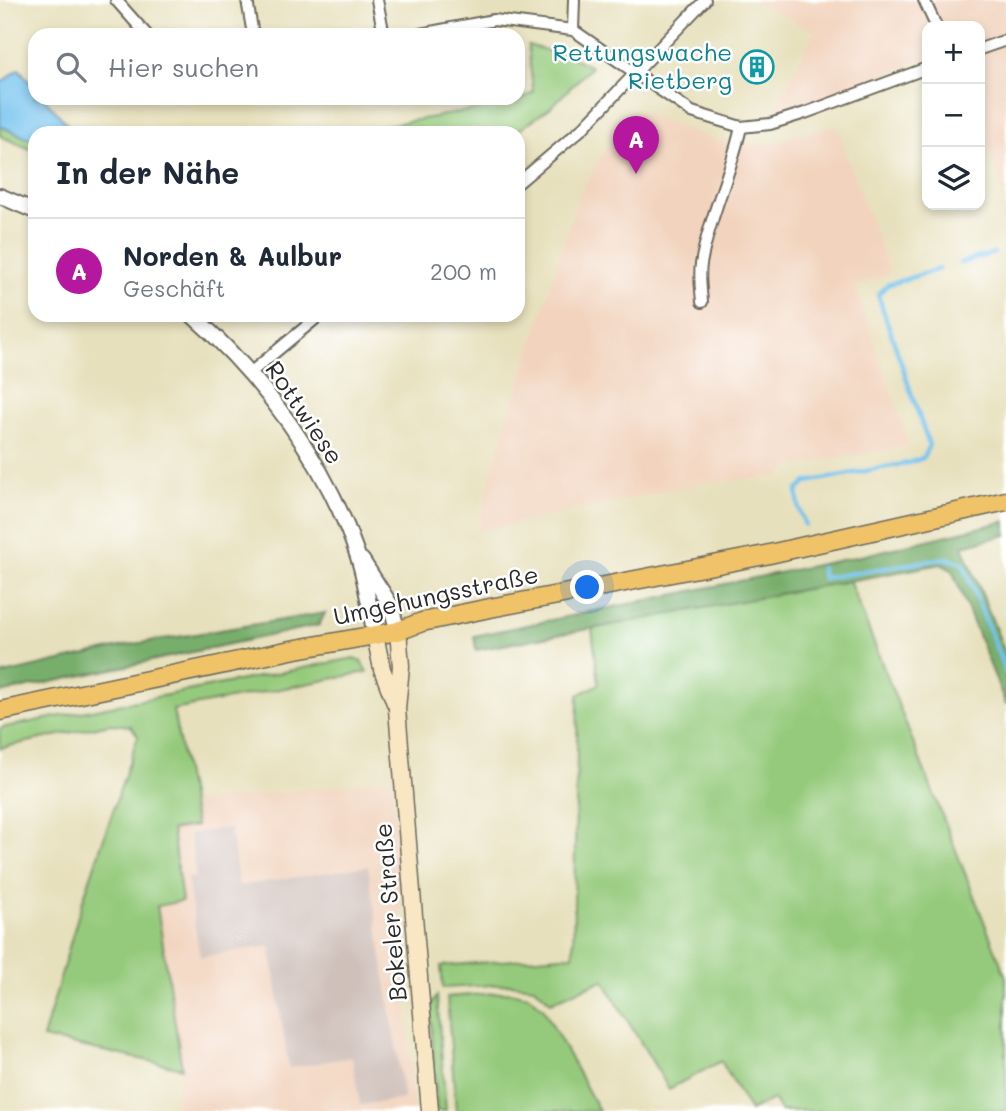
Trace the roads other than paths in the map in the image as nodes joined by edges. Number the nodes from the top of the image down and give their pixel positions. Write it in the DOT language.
graph roads {
  1 [pos="116,0"];
  2 [pos="247,0"];
  3 [pos="377,0"];
  4 [pos="573,0"];
  5 [pos="705,0"];
  6 [pos="924,0"];
  7 [pos="934,21"];
  8 [pos="142,28"];
  9 [pos="252,28"];
  10 [pos="383,28"];
  11 [pos="452,28"];
  12 [pos="573,30"];
  13 [pos="1006,40"];
  14 [pos="985,47"];
  15 [pos="922,70"];
  16 [pos="634,74"];
  17 [pos="741,127"];
  18 [pos="525,177"];
  19 [pos="0,196"];
  20 [pos="28,208"];
  21 [pos="702,302"];
  22 [pos="199,322"];
  23 [pos="312,322"];
  24 [pos="250,373"];
  25 [pos="1006,501"];
  26 [pos="357,553"];
  27 [pos="398,631"];
  28 [pos="375,635"];
  29 [pos="397,709"];
  30 [pos="0,711"];
  31 [pos="430,1111"];
  1 -- 8 [label="street"];
  2 -- 9 [label="street"];
  3 -- 10 [label="street"];
  4 -- 12 [label="street"];
  5 -- 16 [label="street"];
  6 -- 7 [label="street"];
  11 -- 12 [label="street"];
  12 -- 16 [label="street"];
  13 -- 14 [label="street"];
  15 -- 17 [label="street"];
  16 -- 17 [label="street"];
  16 -- 18 [label="street"];
  17 -- 21 [label="street"];
  19 -- 20 [label="street"];
  22 -- 24 [label="street, Rottwiese"];
  23 -- 24 [label="street"];
  24 -- 26 [label="street, Rottwiese"];
  25 -- 27 [label="main road, Umgehungsstraße"];
  26 -- 27 [label="street, Rottwiese"];
  26 -- 28 [label="street, Rottwiese"];
  27 -- 28 [label="main road, Umgehungsstraße"];
  27 -- 29 [label="main road, Bokeler Straße"];
  28 -- 29 [label="main road, Bokeler Straße"];
  28 -- 30 [label="main road, Umgehungsstraße"];
  29 -- 31 [label="main road, Bokeler Straße"];
}
